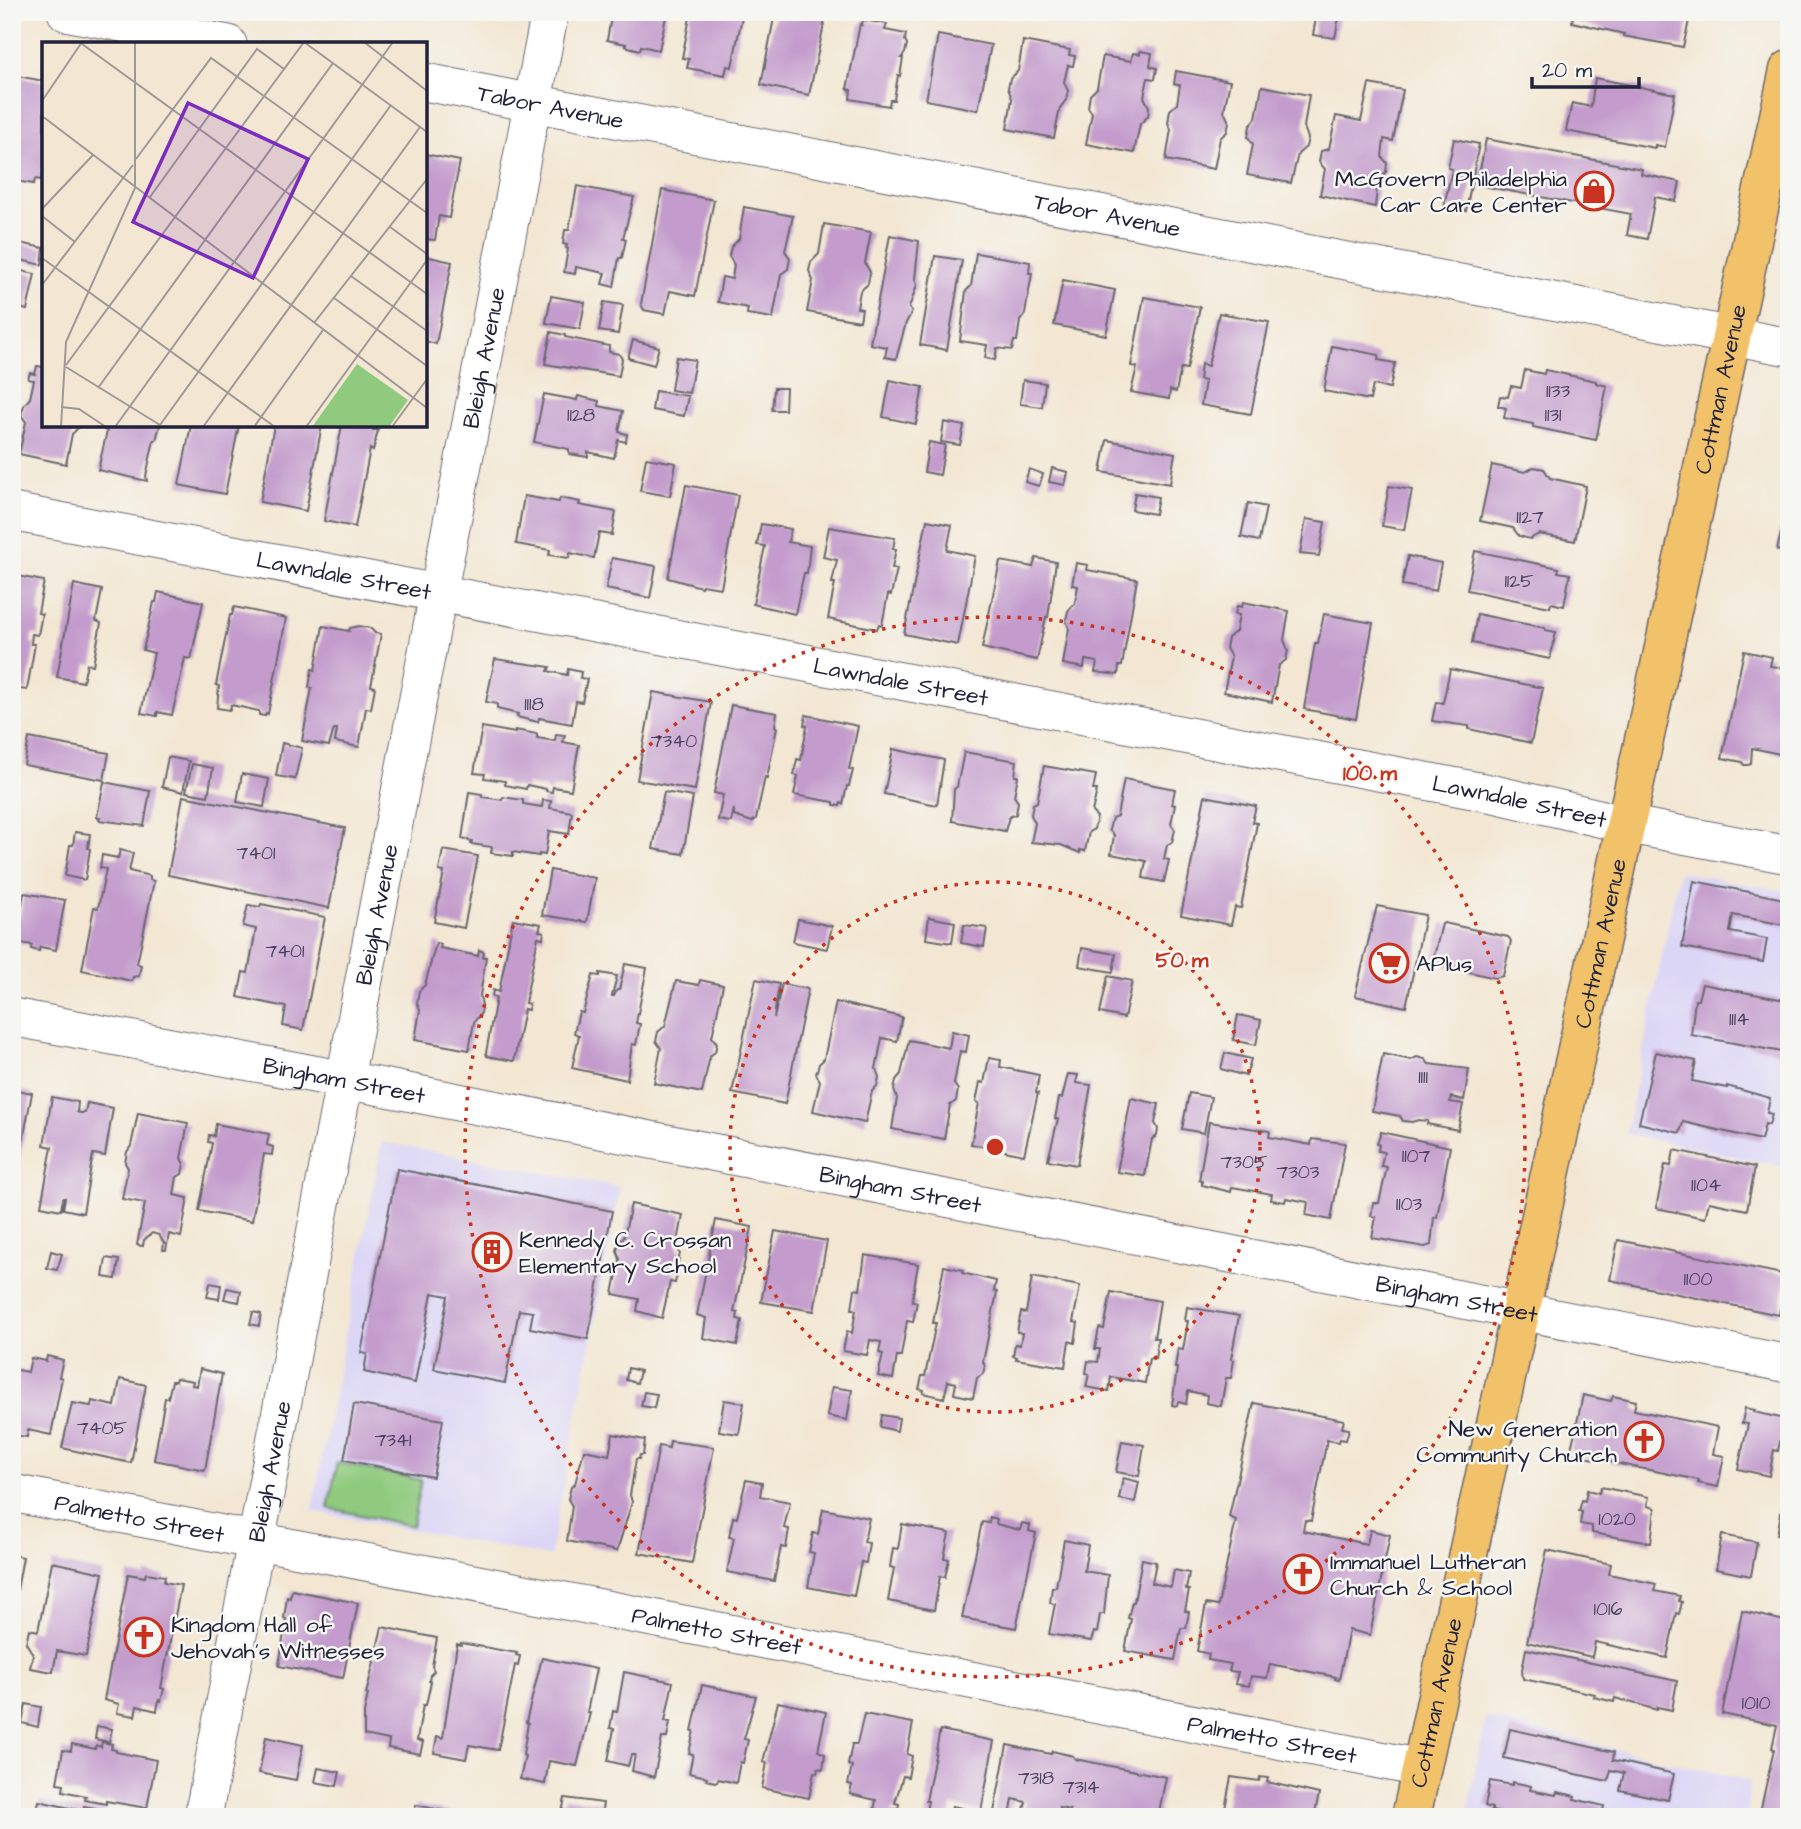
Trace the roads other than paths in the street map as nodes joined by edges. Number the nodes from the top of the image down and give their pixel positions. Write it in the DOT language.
graph roads {
  1 [pos="66,12"];
  2 [pos="550,12"];
  3 [pos="218,42"];
  4 [pos="1789,70"];
  5 [pos="427,82"];
  6 [pos="532,103"];
  7 [pos="1731,336"];
  8 [pos="1789,347"];
  9 [pos="12,512"];
  10 [pos="440,592"];
  11 [pos="1625,824"];
  12 [pos="1789,855"];
  13 [pos="12,1017"];
  14 [pos="345,1080"];
  15 [pos="1520,1313"];
  16 [pos="1789,1364"];
  17 [pos="12,1493"];
  18 [pos="254,1540"];
  19 [pos="1421,1768"];
  20 [pos="203,1817"];
  21 [pos="1411,1817"];
  1 -- 3 [label="street"];
  2 -- 6 [label="street, Bleigh Avenue"];
  4 -- 7 [label="main road, Cottman Avenue"];
  5 -- 6 [label="street, Tabor Avenue"];
  6 -- 7 [label="street, Tabor Avenue"];
  6 -- 10 [label="street, Bleigh Avenue"];
  7 -- 8 [label="street, Tabor Avenue"];
  7 -- 11 [label="main road, Cottman Avenue"];
  9 -- 10 [label="street, Lawndale Street"];
  10 -- 11 [label="street, Lawndale Street"];
  10 -- 14 [label="street, Bleigh Avenue"];
  11 -- 12 [label="street, Lawndale Street"];
  11 -- 15 [label="main road, Cottman Avenue"];
  13 -- 14 [label="street, Bingham Street"];
  14 -- 15 [label="street, Bingham Street"];
  14 -- 18 [label="street, Bleigh Avenue"];
  15 -- 16 [label="street, Bingham Street"];
  15 -- 19 [label="main road, Cottman Avenue"];
  17 -- 18 [label="street, Palmetto Street"];
  18 -- 19 [label="street, Palmetto Street"];
  18 -- 20 [label="street, Bleigh Avenue"];
  19 -- 21 [label="main road, Cottman Avenue"];
}
